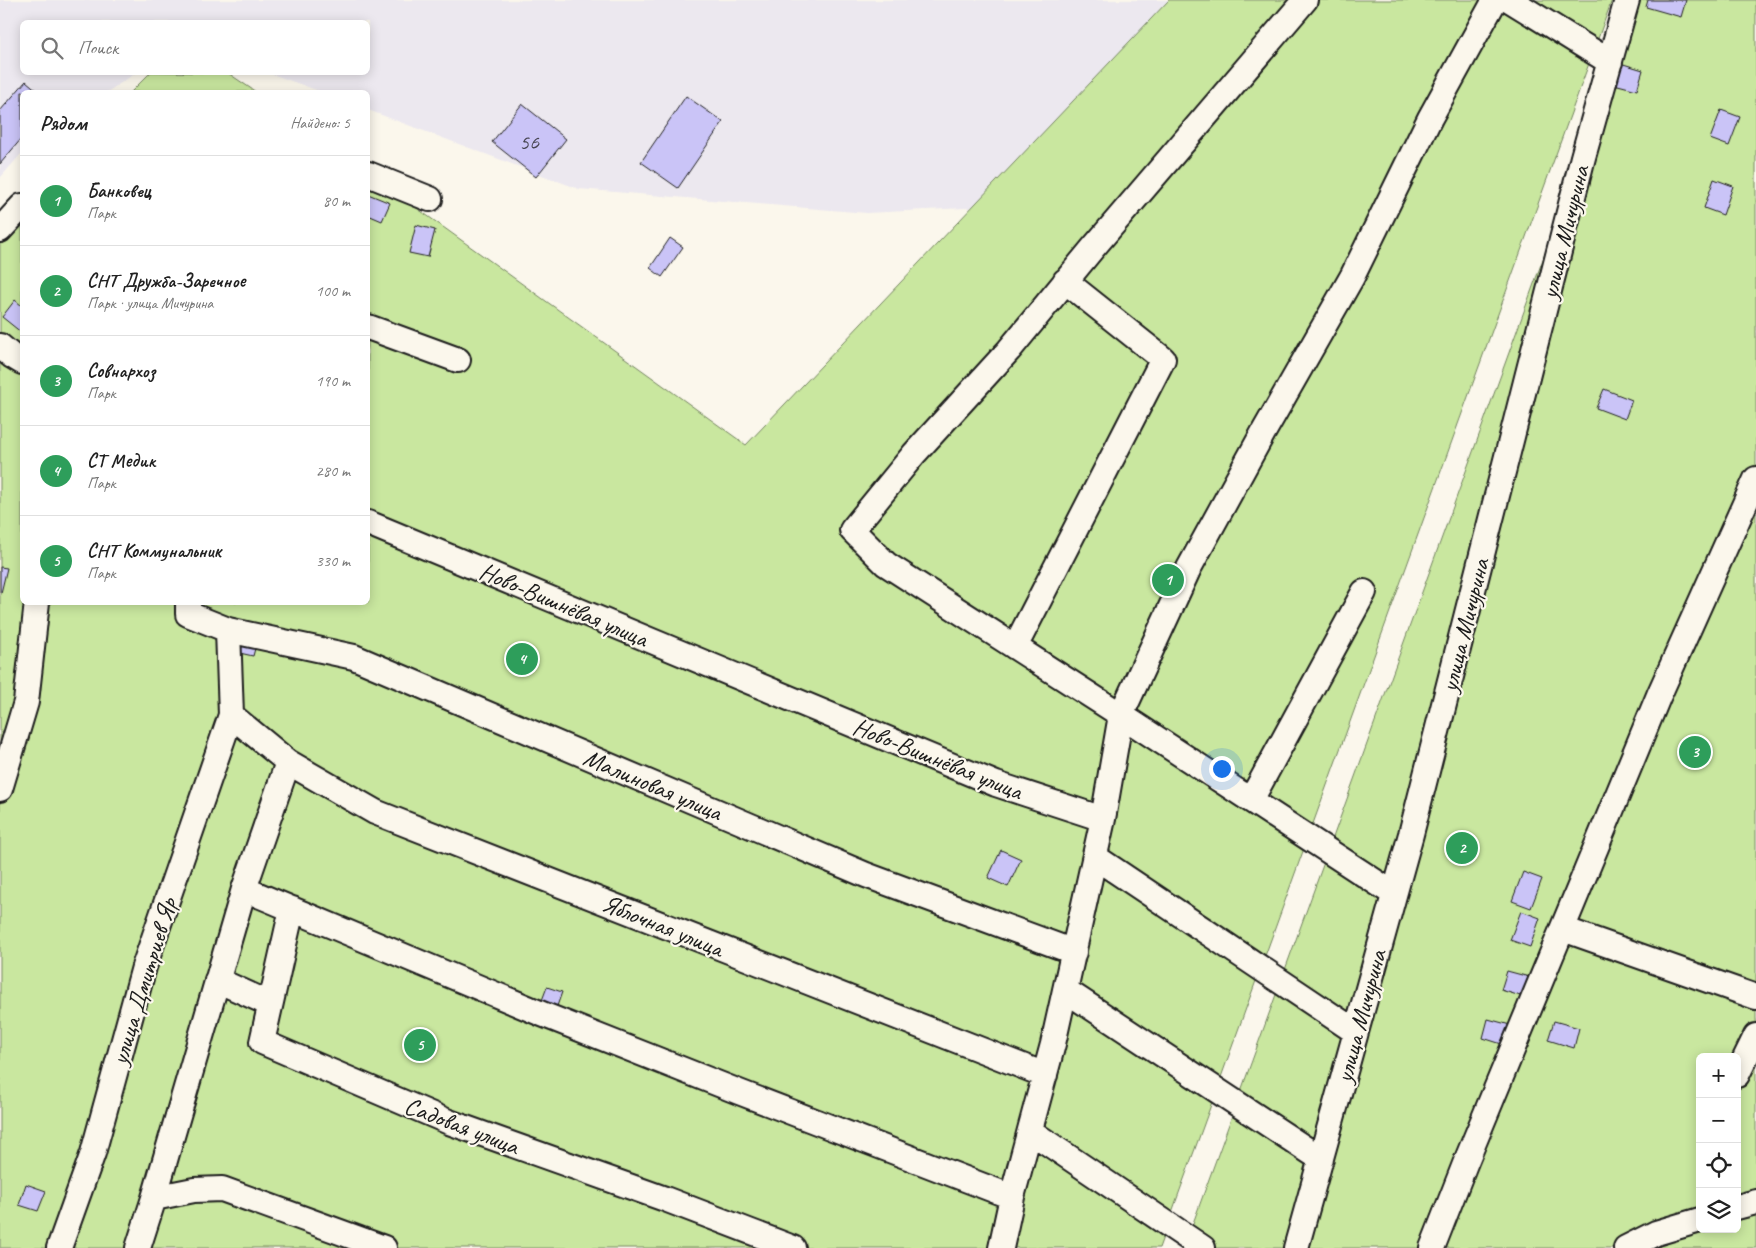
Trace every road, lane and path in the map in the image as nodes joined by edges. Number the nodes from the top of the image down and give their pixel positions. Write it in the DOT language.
graph roads {
  1 [pos="1305,0"];
  2 [pos="1494,0"];
  3 [pos="1510,0"];
  4 [pos="1627,0"];
  5 [pos="1610,62"];
  6 [pos="370,175"];
  7 [pos="430,199"];
  8 [pos="20,208"];
  9 [pos="0,230"];
  10 [pos="1065,281"];
  11 [pos="370,328"];
  12 [pos="0,346"];
  13 [pos="458,360"];
  14 [pos="20,361"];
  15 [pos="1756,479"];
  16 [pos="370,524"];
  17 [pos="1364,592"];
  18 [pos="37,605"];
  19 [pos="188,605"];
  20 [pos="228,630"];
  21 [pos="1015,647"];
  22 [pos="231,715"];
  23 [pos="1121,715"];
  24 [pos="288,762"];
  25 [pos="0,789"];
  26 [pos="1251,800"];
  27 [pos="1103,819"];
  28 [pos="1095,857"];
  29 [pos="244,889"];
  30 [pos="1394,894"];
  31 [pos="292,909"];
  32 [pos="1563,929"];
  33 [pos="1074,952"];
  34 [pos="217,980"];
  35 [pos="1065,990"];
  36 [pos="1756,997"];
  37 [pos="270,1004"];
  38 [pos="1356,1032"];
  39 [pos="1756,1036"];
  40 [pos="1741,1067"];
  41 [pos="1045,1075"];
  42 [pos="1030,1131"];
  43 [pos="1321,1159"];
  44 [pos="1012,1196"];
  45 [pos="154,1198"];
  46 [pos="1756,1202"];
  47 [pos="1741,1206"];
  48 [pos="1696,1221"];
  49 [pos="59,1248"];
  50 [pos="138,1248"];
  51 [pos="384,1248"];
  52 [pos="793,1248"];
  53 [pos="1001,1248"];
  54 [pos="1203,1248"];
  55 [pos="1296,1248"];
  56 [pos="1432,1248"];
  57 [pos="1626,1248"];
  1 -- 10 [label="street"];
  2 -- 23 [label="street"];
  3 -- 5 [label="street"];
  4 -- 5 [label="street, улица Мичурина"];
  5 -- 30 [label="street, улица Мичурина"];
  6 -- 7 [label="street"];
  8 -- 9 [label="street"];
  10 -- 21 [label="street"];
  10 -- 21 [label="street"];
  11 -- 13 [label="street"];
  12 -- 14 [label="street"];
  15 -- 32 [label="street"];
  16 -- 27 [label="street, Ново-Вишнёвая улица"];
  17 -- 26 [label="street"];
  18 -- 25 [label="street"];
  19 -- 20 [label="street"];
  20 -- 22 [label="street, улица Дмитриев Яр"];
  20 -- 33 [label="street, Малиновая улица"];
  21 -- 23 [label="street"];
  22 -- 24 [label="street"];
  22 -- 49 [label="street, улица Дмитриев Яр"];
  23 -- 26 [label="street"];
  23 -- 27 [label="street"];
  24 -- 29 [label="street"];
  24 -- 41 [label="street, Яблочная улица"];
  26 -- 30 [label="street"];
  27 -- 28 [label="street"];
  28 -- 33 [label="street"];
  28 -- 38 [label="street"];
  29 -- 31 [label="street"];
  29 -- 34 [label="street"];
  30 -- 38 [label="street, улица Мичурина"];
  31 -- 37 [label="street, Садовая улица"];
  31 -- 44 [label="street"];
  32 -- 36 [label="street"];
  32 -- 56 [label="street"];
  33 -- 35 [label="street"];
  34 -- 37 [label="street"];
  34 -- 45 [label="street"];
  35 -- 41 [label="street"];
  35 -- 43 [label="street"];
  37 -- 52 [label="street, Садовая улица"];
  38 -- 43 [label="street, улица Мичурина"];
  39 -- 40 [label="street"];
  41 -- 42 [label="street"];
  42 -- 44 [label="street"];
  42 -- 54 [label="street"];
  43 -- 55 [label="street, улица Мичурина"];
  44 -- 53 [label="street"];
  45 -- 50 [label="street"];
  45 -- 51 [label="street"];
  46 -- 47 [label="street"];
  48 -- 57 [label="street"];
}
